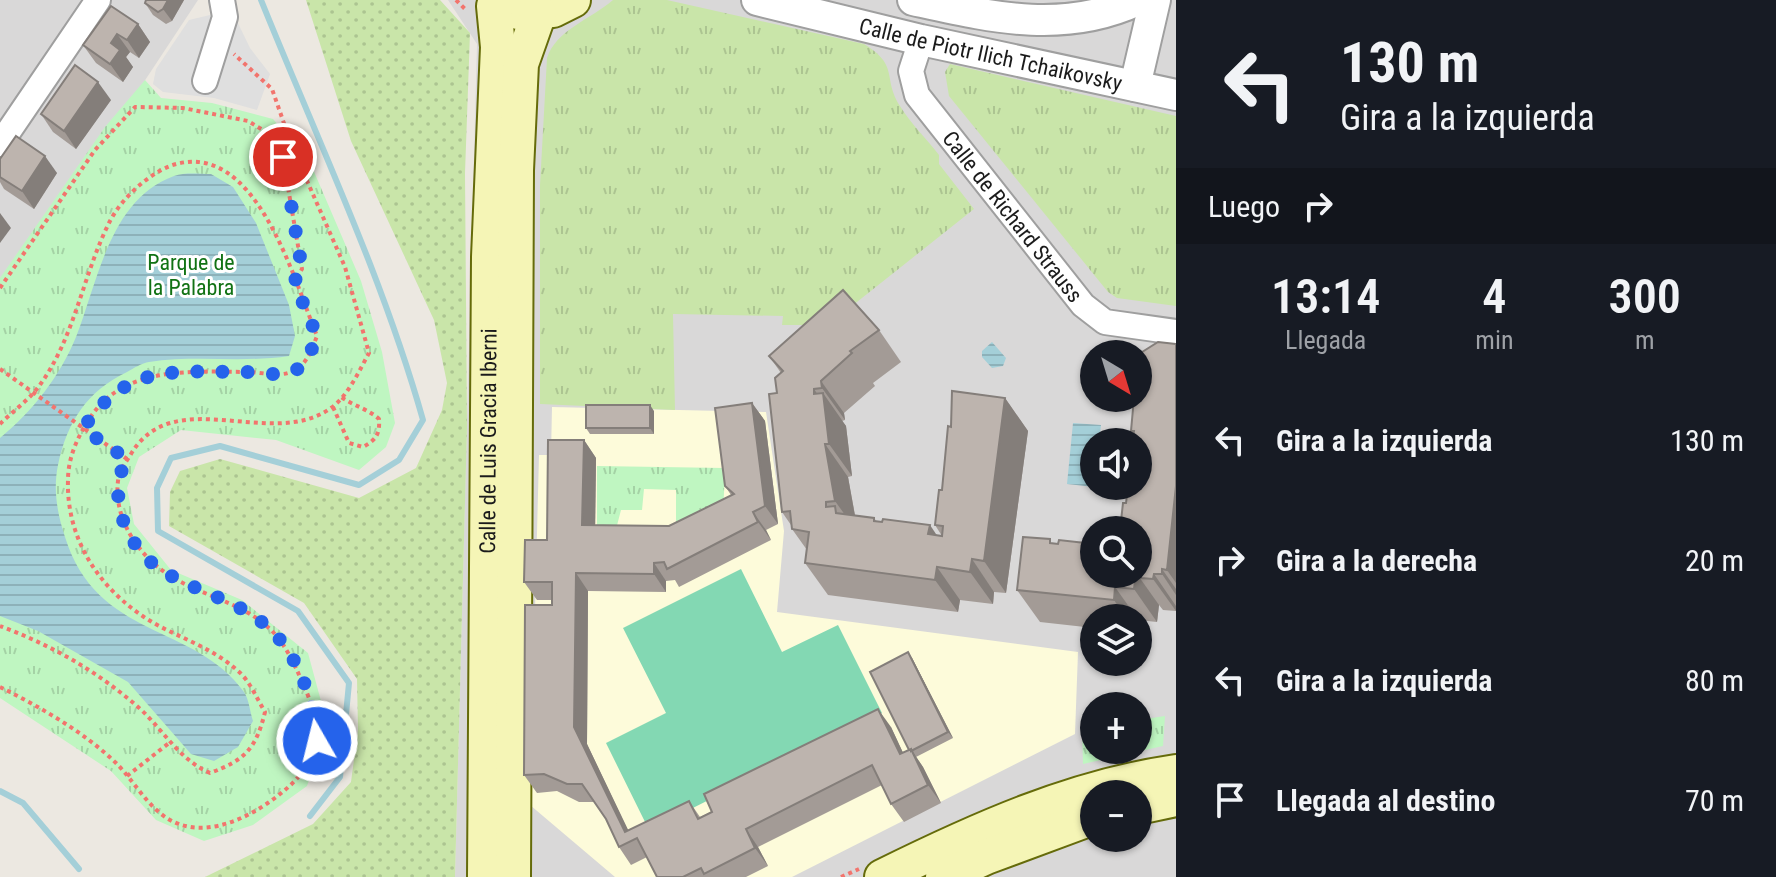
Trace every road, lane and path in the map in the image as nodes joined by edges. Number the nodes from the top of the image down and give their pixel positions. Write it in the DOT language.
graph roads {
  1 [pos="98,0"];
  2 [pos="222,0"];
  3 [pos="573,0"];
  4 [pos="757,0"];
  5 [pos="913,0"];
  6 [pos="1138,0"];
  7 [pos="1155,0"];
  8 [pos="489,3"];
  9 [pos="960,5"];
  10 [pos="539,13"];
  11 [pos="218,39"];
  12 [pos="921,40"];
  13 [pos="205,81"];
  14 [pos="1135,86"];
  15 [pos="1176,95"];
  16 [pos="280,141"];
  17 [pos="0,144"];
  18 [pos="293,149"];
  19 [pos="294,282"];
  20 [pos="0,288"];
  21 [pos="1176,332"];
  22 [pos="0,369"];
  23 [pos="33,393"];
  24 [pos="341,397"];
  25 [pos="333,407"];
  26 [pos="0,424"];
  27 [pos="83,429"];
  28 [pos="127,459"];
  29 [pos="0,626"];
  30 [pos="0,687"];
  31 [pos="169,743"];
  32 [pos="1173,775"];
  33 [pos="127,776"];
  34 [pos="1152,794"];
  35 [pos="1080,822"];
  36 [pos="485,877"];
  37 [pos="513,877"];
  38 [pos="882,877"];
  39 [pos="943,877"];
  1 -- 17 [label="street"];
  2 -- 11 [label="street"];
  3 -- 10 [label="main road"];
  4 -- 12 [label="street, Calle de Piotr Ilich Tchaikovsky"];
  5 -- 9 [label="street, Calle de Piotr Ilich Tchaikovsky"];
  6 -- 9 [label="street, Calle de Piotr Ilich Tchaikovsky"];
  7 -- 14 [label="street"];
  8 -- 10 [label="main road"];
  8 -- 36 [label="main road, Calle de Luis Gracia Iberni"];
  10 -- 37 [label="main road, Calle de Luis Gracia Iberni"];
  11 -- 13 [label="street"];
  11 -- 18 [label="path"];
  12 -- 14 [label="street, Calle de Piotr Ilich Tchaikovsky"];
  12 -- 21 [label="street, Calle de Richard Strauss"];
  14 -- 15 [label="street, Calle de Piotr Ilich Tchaikovsky"];
  16 -- 18 [label="path"];
  16 -- 19 [label="path"];
  16 -- 20 [label="path"];
  18 -- 24 [label="path"];
  19 -- 23 [label="path"];
  19 -- 27 [label="path"];
  22 -- 23 [label="path"];
  23 -- 26 [label="path"];
  23 -- 27 [label="path"];
  24 -- 25 [label="path"];
  24 -- 25 [label="path"];
  25 -- 28 [label="path"];
  27 -- 28 [label="path"];
  27 -- 31 [label="path"];
  28 -- 33 [label="path"];
  29 -- 31 [label="path"];
  30 -- 33 [label="path"];
  31 -- 33 [label="path"];
  32 -- 34 [label="main road"];
  32 -- 38 [label="main road"];
  35 -- 39 [label="main road"];
}
